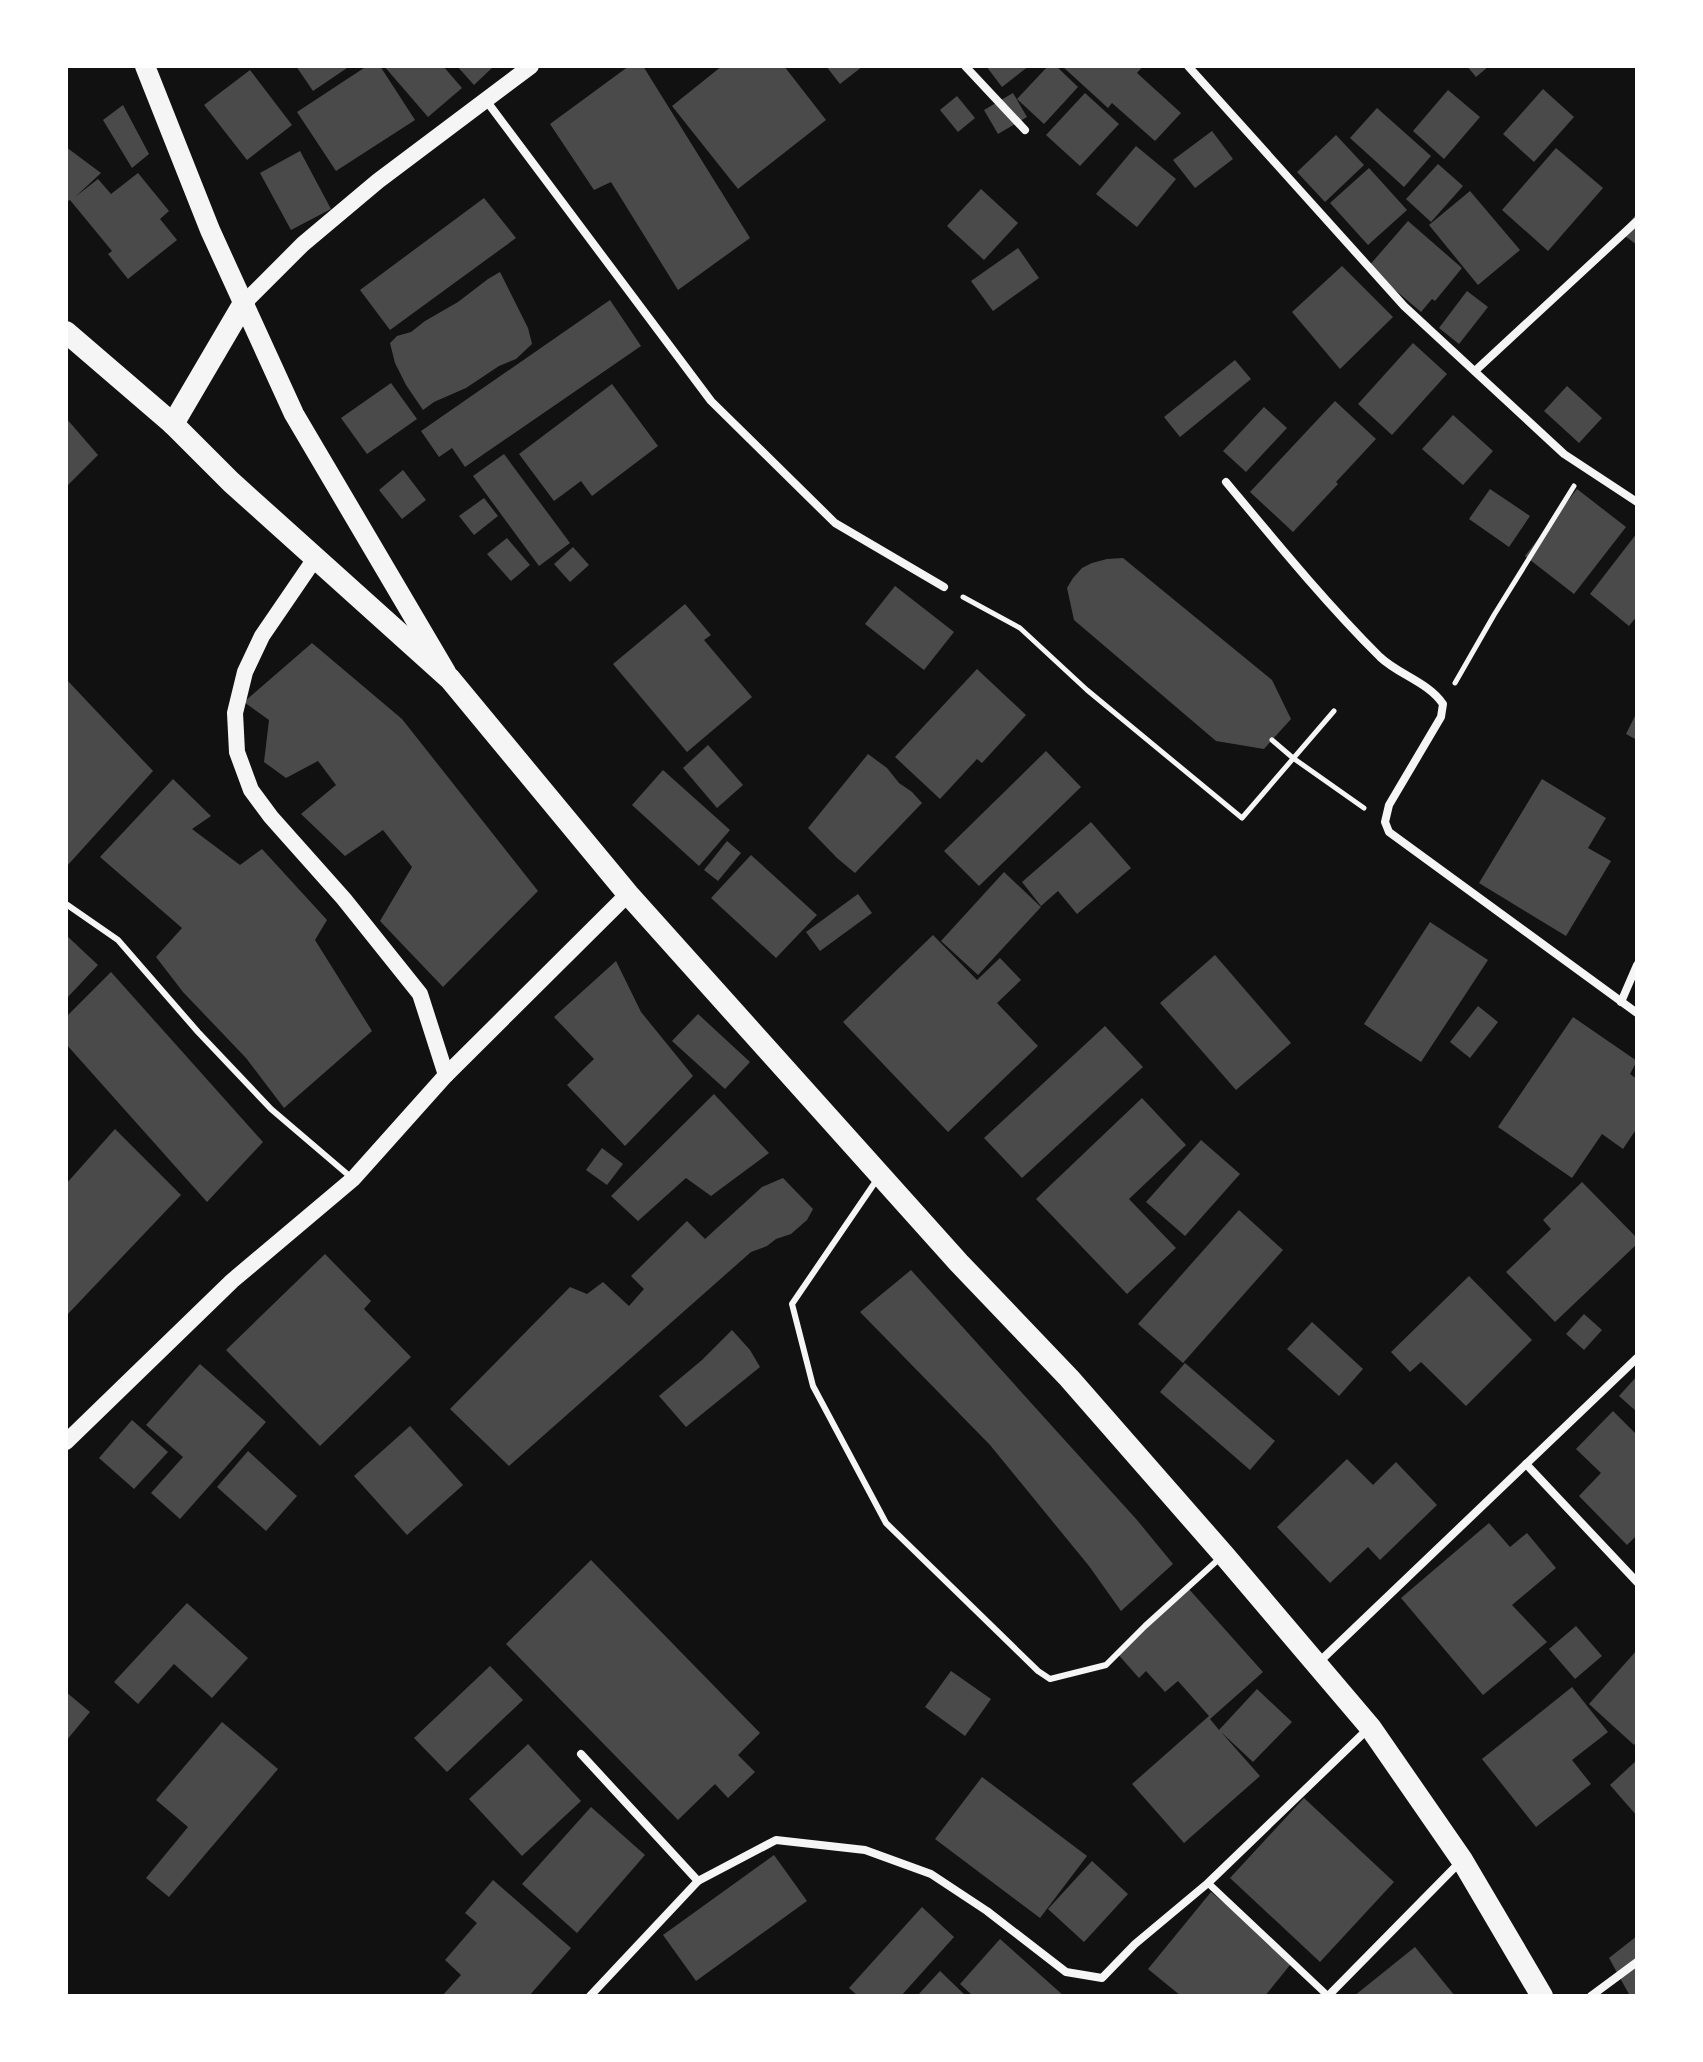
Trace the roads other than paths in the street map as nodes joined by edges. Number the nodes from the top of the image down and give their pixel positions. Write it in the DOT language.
graph roads {
  1 [pos="145,66"];
  2 [pos="531,66"];
  3 [pos="965,66"];
  4 [pos="1188,66"];
  5 [pos="485,99"];
  6 [pos="1025,130"];
  7 [pos="1637,221"];
  8 [pos="244,303"];
  9 [pos="66,332"];
  10 [pos="1475,371"];
  11 [pos="173,424"];
  12 [pos="1226,482"];
  13 [pos="1637,502"];
  14 [pos="316,557"];
  15 [pos="944,587"];
  16 [pos="450,679"];
  17 [pos="628,894"];
  18 [pos="66,904"];
  19 [pos="1637,965"];
  20 [pos="1621,1002"];
  21 [pos="1637,1013"];
  22 [pos="446,1075"];
  23 [pos="880,1175"];
  24 [pos="353,1179"];
  25 [pos="1637,1358"];
  26 [pos="66,1442"];
  27 [pos="1526,1464"];
  28 [pos="1224,1555"];
  29 [pos="1637,1582"];
  30 [pos="1317,1664"];
  31 [pos="1370,1727"];
  32 [pos="581,1754"];
  33 [pos="1462,1860"];
  34 [pos="698,1881"];
  35 [pos="1208,1883"];
  36 [pos="1637,1962"];
  37 [pos="590,1996"];
  38 [pos="1328,1996"];
  39 [pos="1542,1996"];
  40 [pos="1591,1996"];
  1 -- 8 [label="main road"];
  2 -- 5 [label="main road"];
  3 -- 6 [label="street"];
  4 -- 10 [label="street"];
  5 -- 8 [label="main road"];
  5 -- 15 [label="street"];
  7 -- 10 [label="street"];
  8 -- 11 [label="highway"];
  8 -- 16 [label="main road"];
  9 -- 11 [label="highway"];
  10 -- 13 [label="street"];
  11 -- 14 [label="highway"];
  12 -- 20 [label="street"];
  14 -- 16 [label="highway"];
  14 -- 22 [label="main road"];
  16 -- 17 [label="highway"];
  17 -- 22 [label="main road"];
  17 -- 23 [label="highway"];
  18 -- 24 [label="lane"];
  19 -- 20 [label="street"];
  20 -- 21 [label="street"];
  22 -- 24 [label="main road"];
  23 -- 28 [label="highway"];
  23 -- 28 [label="lane"];
  24 -- 26 [label="main road"];
  25 -- 27 [label="street"];
  27 -- 29 [label="street"];
  27 -- 30 [label="street"];
  28 -- 30 [label="highway"];
  30 -- 31 [label="highway"];
  31 -- 33 [label="highway"];
  31 -- 35 [label="street"];
  32 -- 34 [label="street"];
  33 -- 38 [label="street"];
  33 -- 39 [label="highway"];
  34 -- 35 [label="street"];
  34 -- 37 [label="street"];
  35 -- 38 [label="street"];
  36 -- 40 [label="street"];
}
